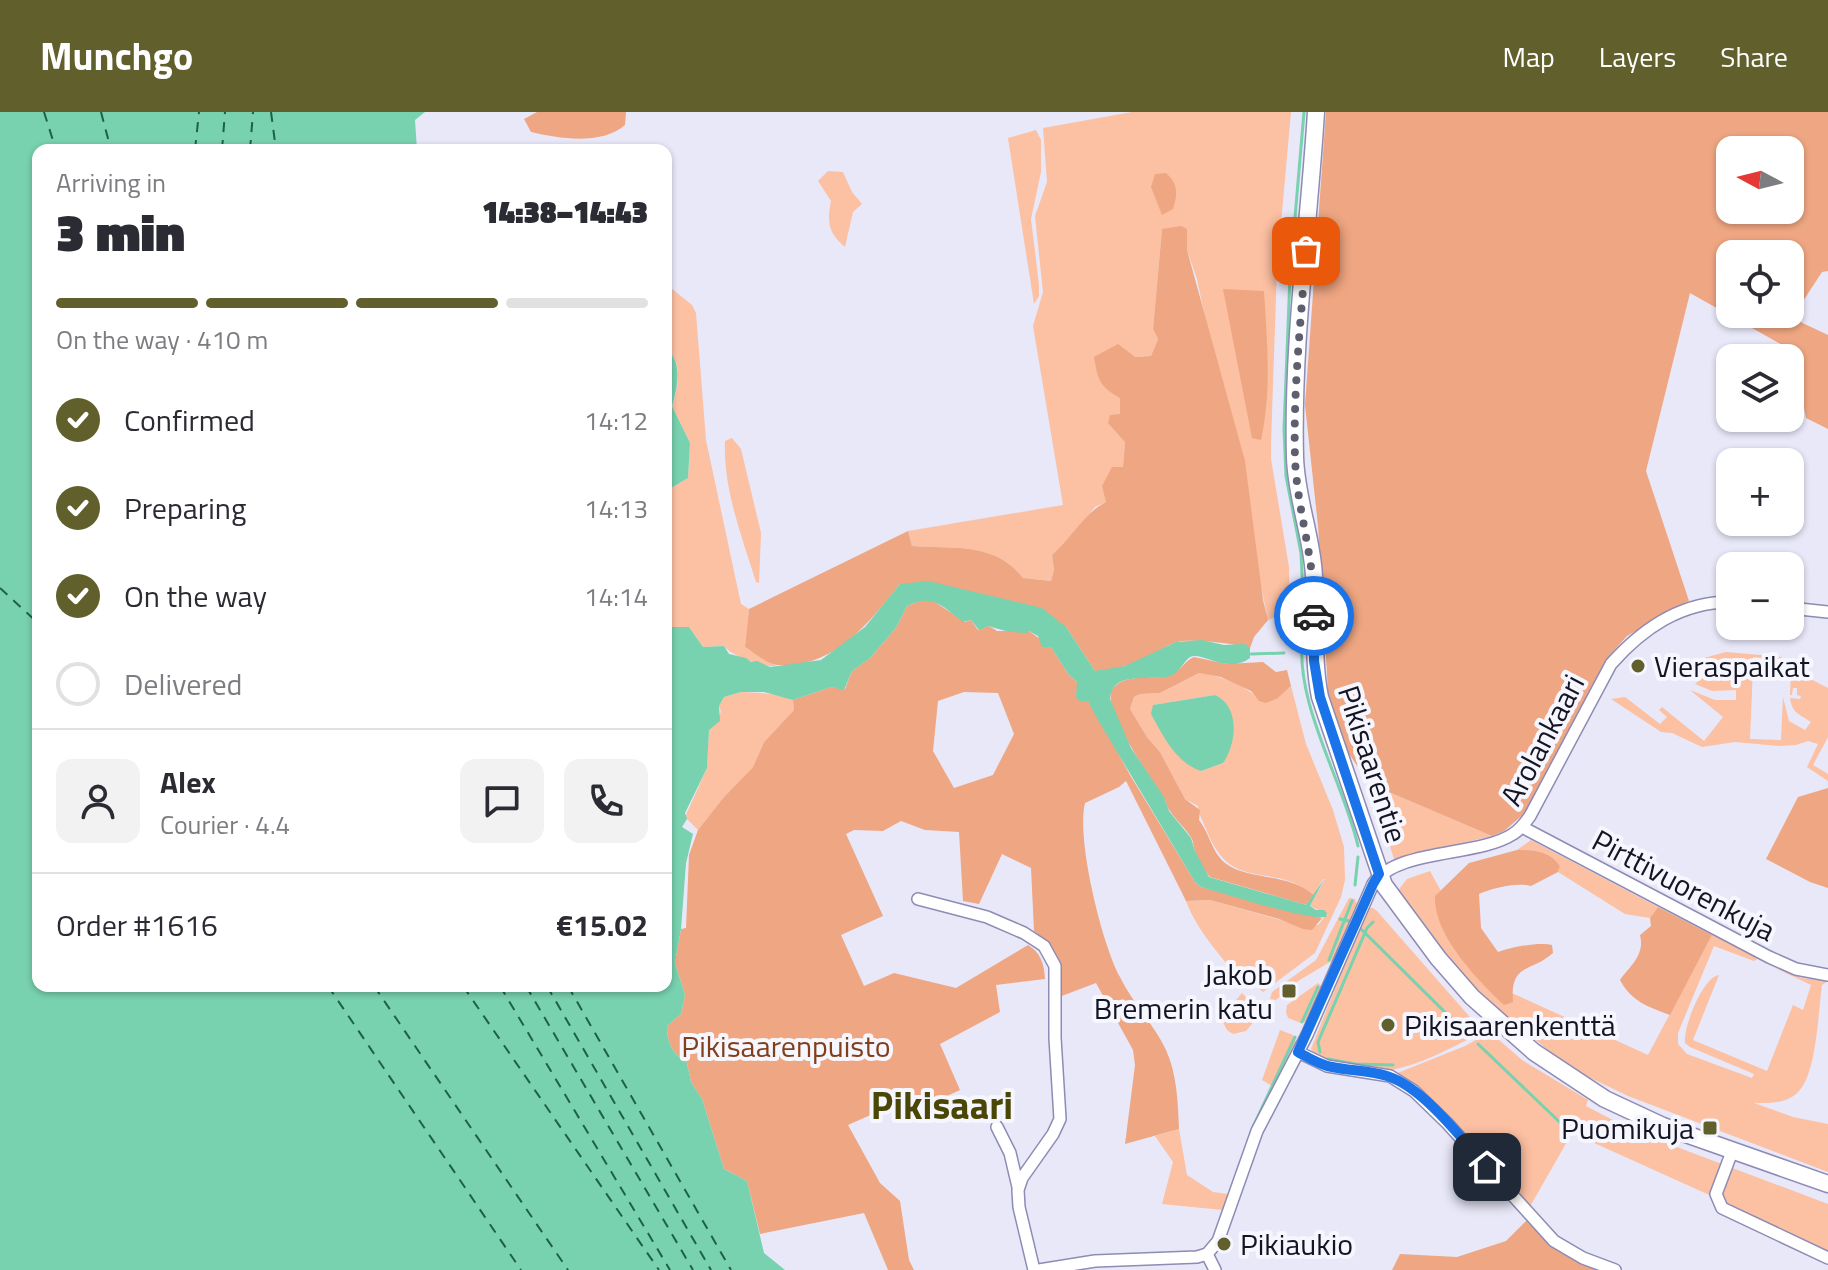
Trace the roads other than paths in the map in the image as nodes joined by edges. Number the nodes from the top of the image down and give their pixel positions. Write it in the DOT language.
graph roads {
  1 [pos="1316,112"];
  2 [pos="1716,603"];
  3 [pos="1804,609"];
  4 [pos="1828,612"];
  5 [pos="1522,827"];
  6 [pos="1379,874"];
  7 [pos="918,899"];
  8 [pos="1828,975"];
  9 [pos="1298,1052"];
  10 [pos="997,1127"];
  11 [pos="1733,1149"];
  12 [pos="1828,1184"];
  13 [pos="1018,1190"];
  14 [pos="1207,1254"];
  15 [pos="1828,1258"];
  16 [pos="1037,1270"];
  17 [pos="1215,1270"];
  18 [pos="1615,1270"];
  1 -- 6 [label="street, Pikisaarentie"];
  2 -- 5 [label="street, Arolankaari"];
  3 -- 4 [label="street"];
  5 -- 6 [label="street, Arolankaari"];
  5 -- 8 [label="street, Pirttivuorenkuja"];
  6 -- 9 [label="street"];
  6 -- 11 [label="street, Pikisaarentie"];
  7 -- 13 [label="street"];
  9 -- 14 [label="street"];
  9 -- 18 [label="street"];
  10 -- 13 [label="street"];
  11 -- 12 [label="street, Pikisaarentie"];
  11 -- 15 [label="street"];
  13 -- 16 [label="street"];
  14 -- 16 [label="street"];
  14 -- 17 [label="street"];
}
